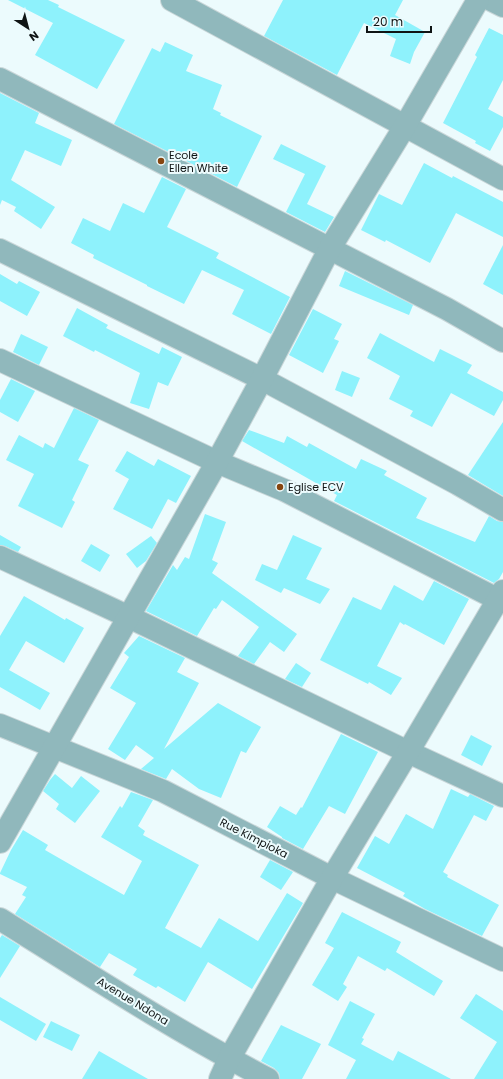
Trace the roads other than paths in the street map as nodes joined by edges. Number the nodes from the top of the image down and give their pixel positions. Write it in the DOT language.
graph roads {
  1 [pos="172,0"];
  2 [pos="478,0"];
  3 [pos="491,0"];
  4 [pos="503,6"];
  5 [pos="0,78"];
  6 [pos="405,126"];
  7 [pos="503,179"];
  8 [pos="330,248"];
  9 [pos="0,250"];
  10 [pos="503,341"];
  11 [pos="0,360"];
  12 [pos="262,379"];
  13 [pos="217,462"];
  14 [pos="503,510"];
  15 [pos="0,557"];
  16 [pos="501,597"];
  17 [pos="129,617"];
  18 [pos="0,724"];
  19 [pos="55,747"];
  20 [pos="408,752"];
  21 [pos="503,796"];
  22 [pos="0,842"];
  23 [pos="332,878"];
  24 [pos="0,919"];
  25 [pos="503,960"];
  26 [pos="229,1059"];
  27 [pos="220,1079"];
  28 [pos="268,1079"];
  1 -- 6 [label="street"];
  2 -- 6 [label="street"];
  3 -- 4 [label="street"];
  5 -- 8 [label="street"];
  6 -- 7 [label="street"];
  6 -- 8 [label="street"];
  8 -- 10 [label="street"];
  8 -- 12 [label="street"];
  9 -- 12 [label="street"];
  11 -- 13 [label="street"];
  12 -- 13 [label="street"];
  12 -- 14 [label="street"];
  13 -- 16 [label="street"];
  13 -- 17 [label="street"];
  15 -- 17 [label="street"];
  16 -- 20 [label="street"];
  17 -- 19 [label="street"];
  17 -- 20 [label="street"];
  18 -- 19 [label="street, Rue Kimpioka"];
  19 -- 22 [label="street"];
  19 -- 23 [label="street, Rue Kimpioka"];
  20 -- 21 [label="street"];
  20 -- 23 [label="street"];
  23 -- 25 [label="street, Rue Kimpioka"];
  23 -- 26 [label="street"];
  24 -- 26 [label="street, Avenue Ndona"];
  26 -- 27 [label="street"];
  26 -- 28 [label="street, Avenue Ndona"];
}
